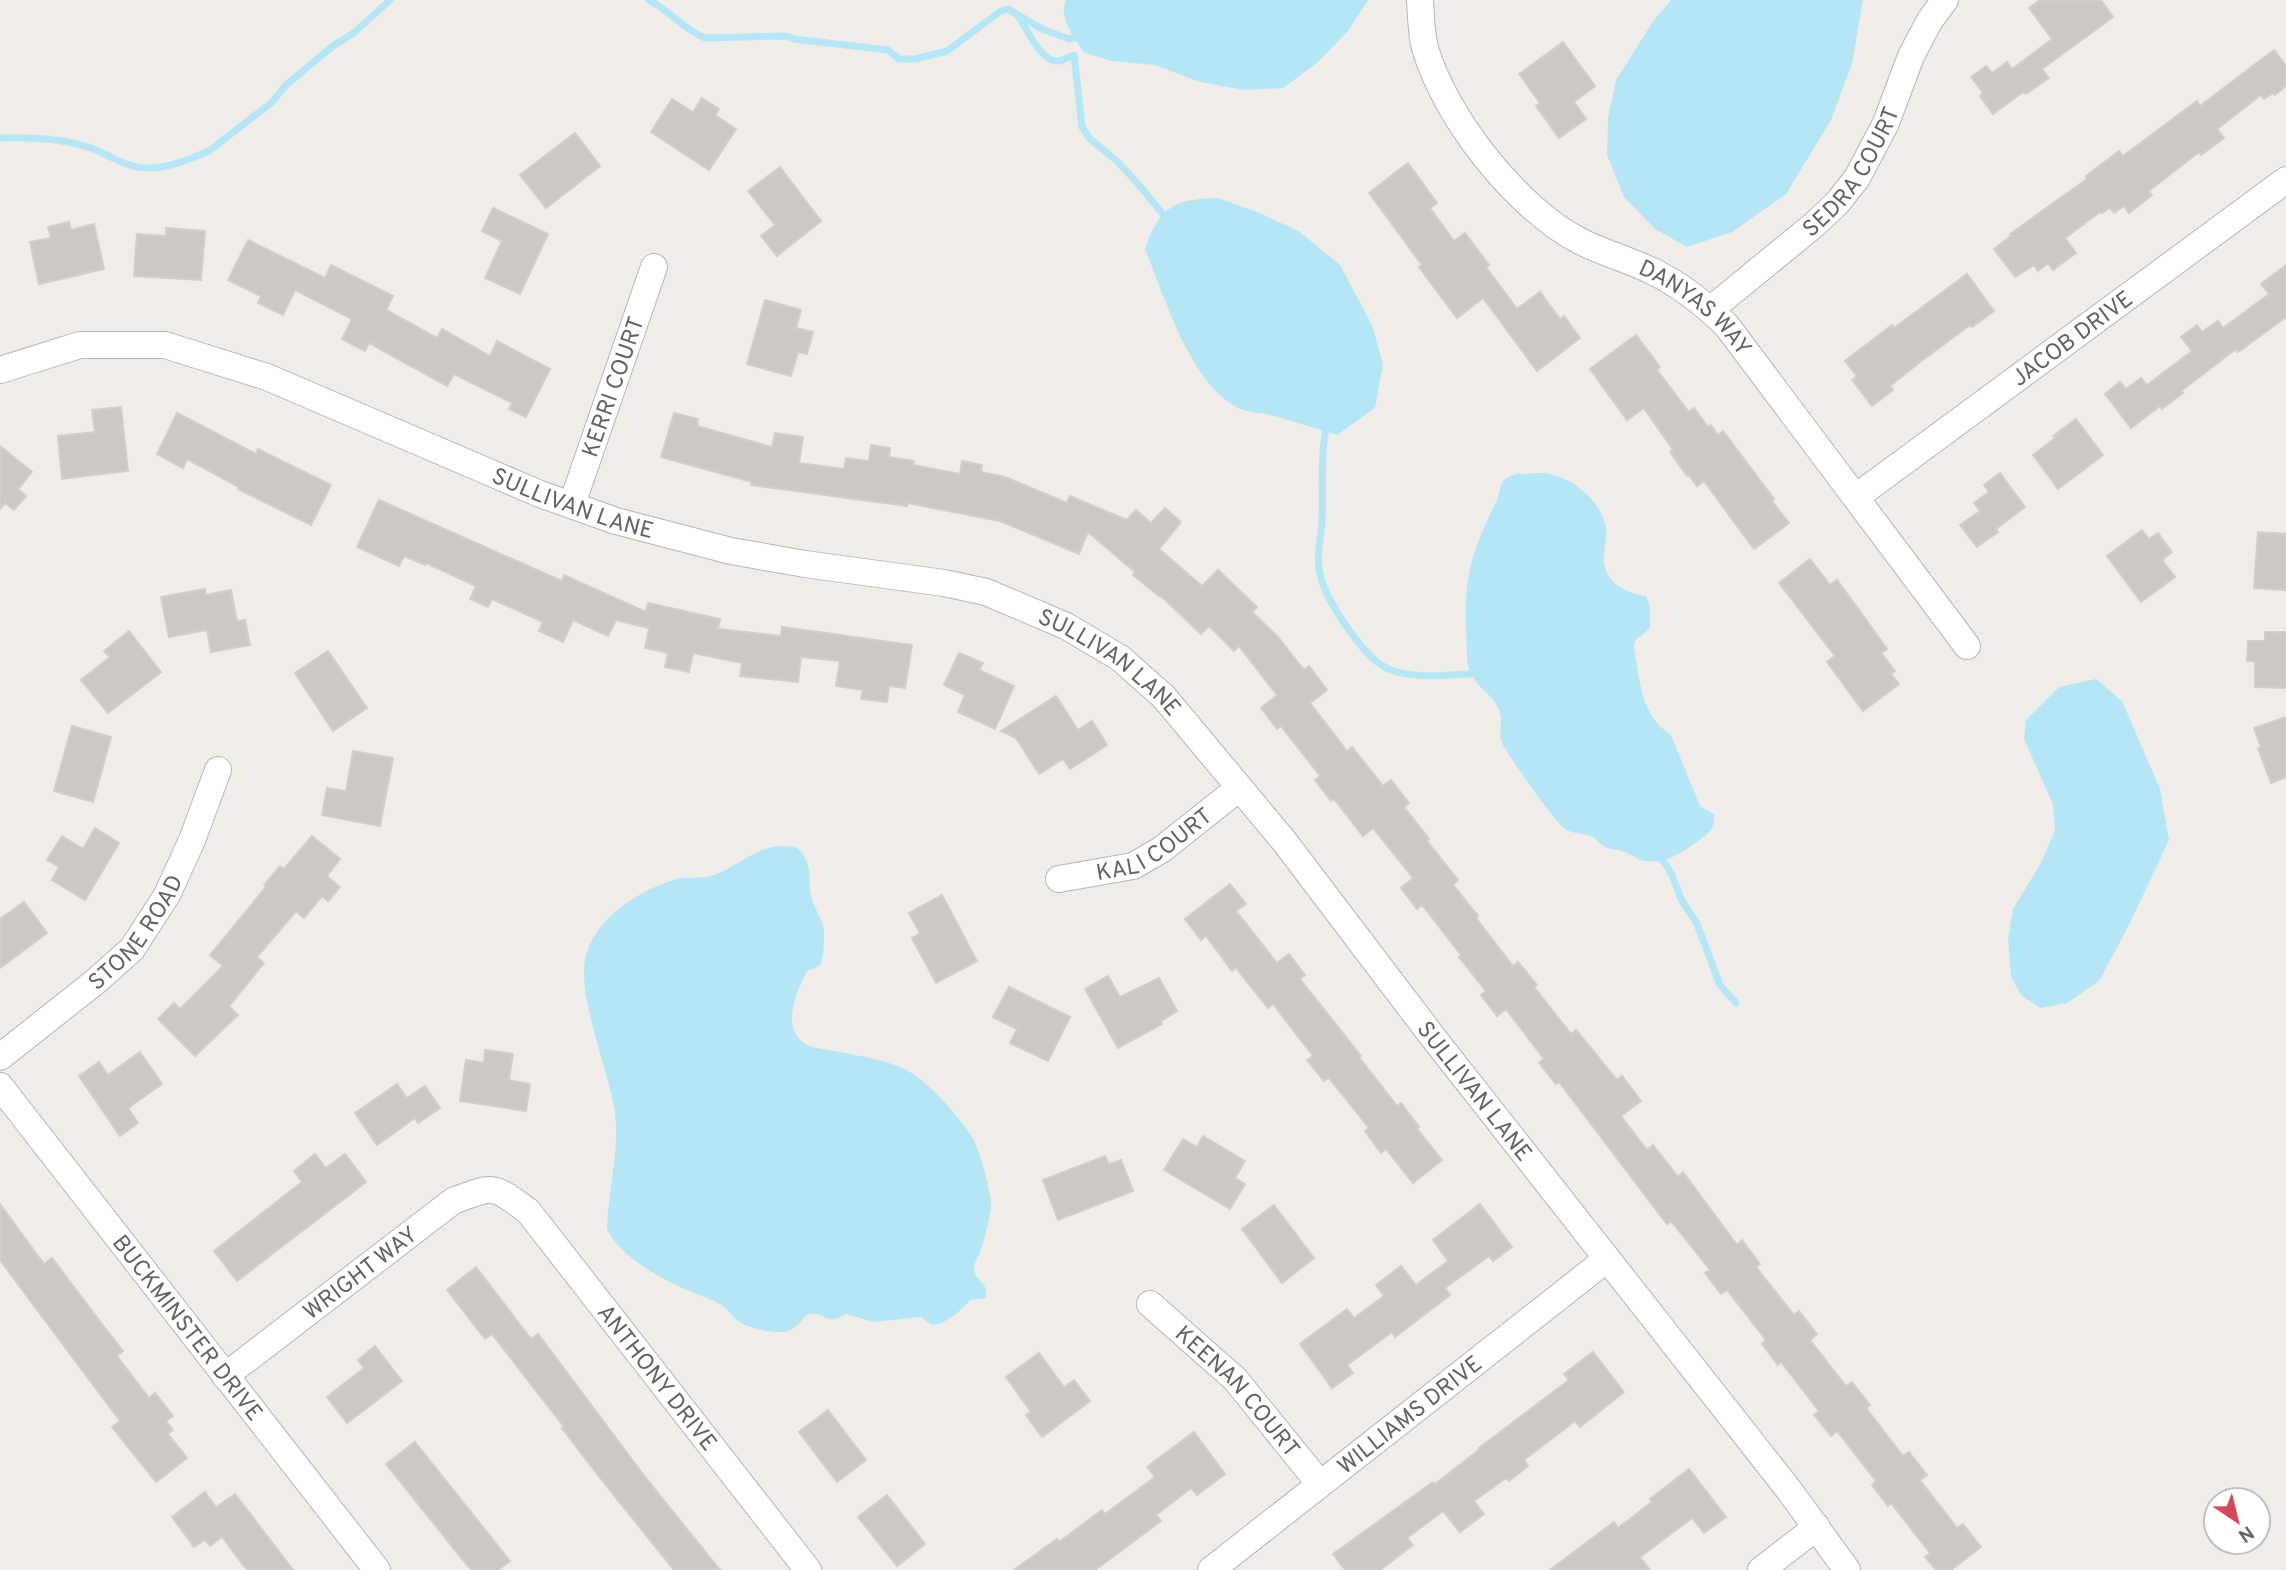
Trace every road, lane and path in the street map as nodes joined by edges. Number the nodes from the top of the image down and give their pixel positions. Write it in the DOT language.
graph roads {
  1 [pos="1420,0"];
  2 [pos="1945,0"];
  3 [pos="2286,180"];
  4 [pos="654,267"];
  5 [pos="1710,310"];
  6 [pos="0,370"];
  7 [pos="1856,497"];
  8 [pos="572,504"];
  9 [pos="1967,646"];
  10 [pos="218,770"];
  11 [pos="1240,788"];
  12 [pos="1059,879"];
  13 [pos="0,1057"];
  14 [pos="0,1086"];
  15 [pos="501,1191"];
  16 [pos="1606,1259"];
  17 [pos="1150,1304"];
  18 [pos="225,1376"];
  19 [pos="1320,1484"];
  20 [pos="1817,1527"];
  21 [pos="377,1570"];
  22 [pos="808,1570"];
  23 [pos="1211,1570"];
  24 [pos="1761,1570"];
  25 [pos="1847,1570"];
  1 -- 5 [label="street, DANYAS WAY"];
  2 -- 5 [label="street, SEDRA COURT"];
  3 -- 7 [label="street, JACOB DRIVE"];
  4 -- 8 [label="street, KERRI COURT"];
  5 -- 7 [label="street, DANYAS WAY"];
  6 -- 8 [label="street, SULLIVAN LANE"];
  7 -- 9 [label="street, DANYAS WAY"];
  8 -- 11 [label="street, SULLIVAN LANE"];
  10 -- 13 [label="street, STONE ROAD"];
  11 -- 12 [label="street, KALI COURT"];
  11 -- 16 [label="street, SULLIVAN LANE"];
  14 -- 18 [label="street, BUCKMINSTER DRIVE"];
  15 -- 18 [label="street, WRIGHT WAY"];
  15 -- 22 [label="street, ANTHONY DRIVE"];
  16 -- 19 [label="street, WILLIAMS DRIVE"];
  16 -- 20 [label="street, SULLIVAN LANE"];
  17 -- 19 [label="street, KEENAN COURT"];
  18 -- 21 [label="street, BUCKMINSTER DRIVE"];
  19 -- 23 [label="street, WILLIAMS DRIVE"];
  20 -- 24 [label="street"];
  20 -- 25 [label="street, SULLIVAN LANE"];
}
